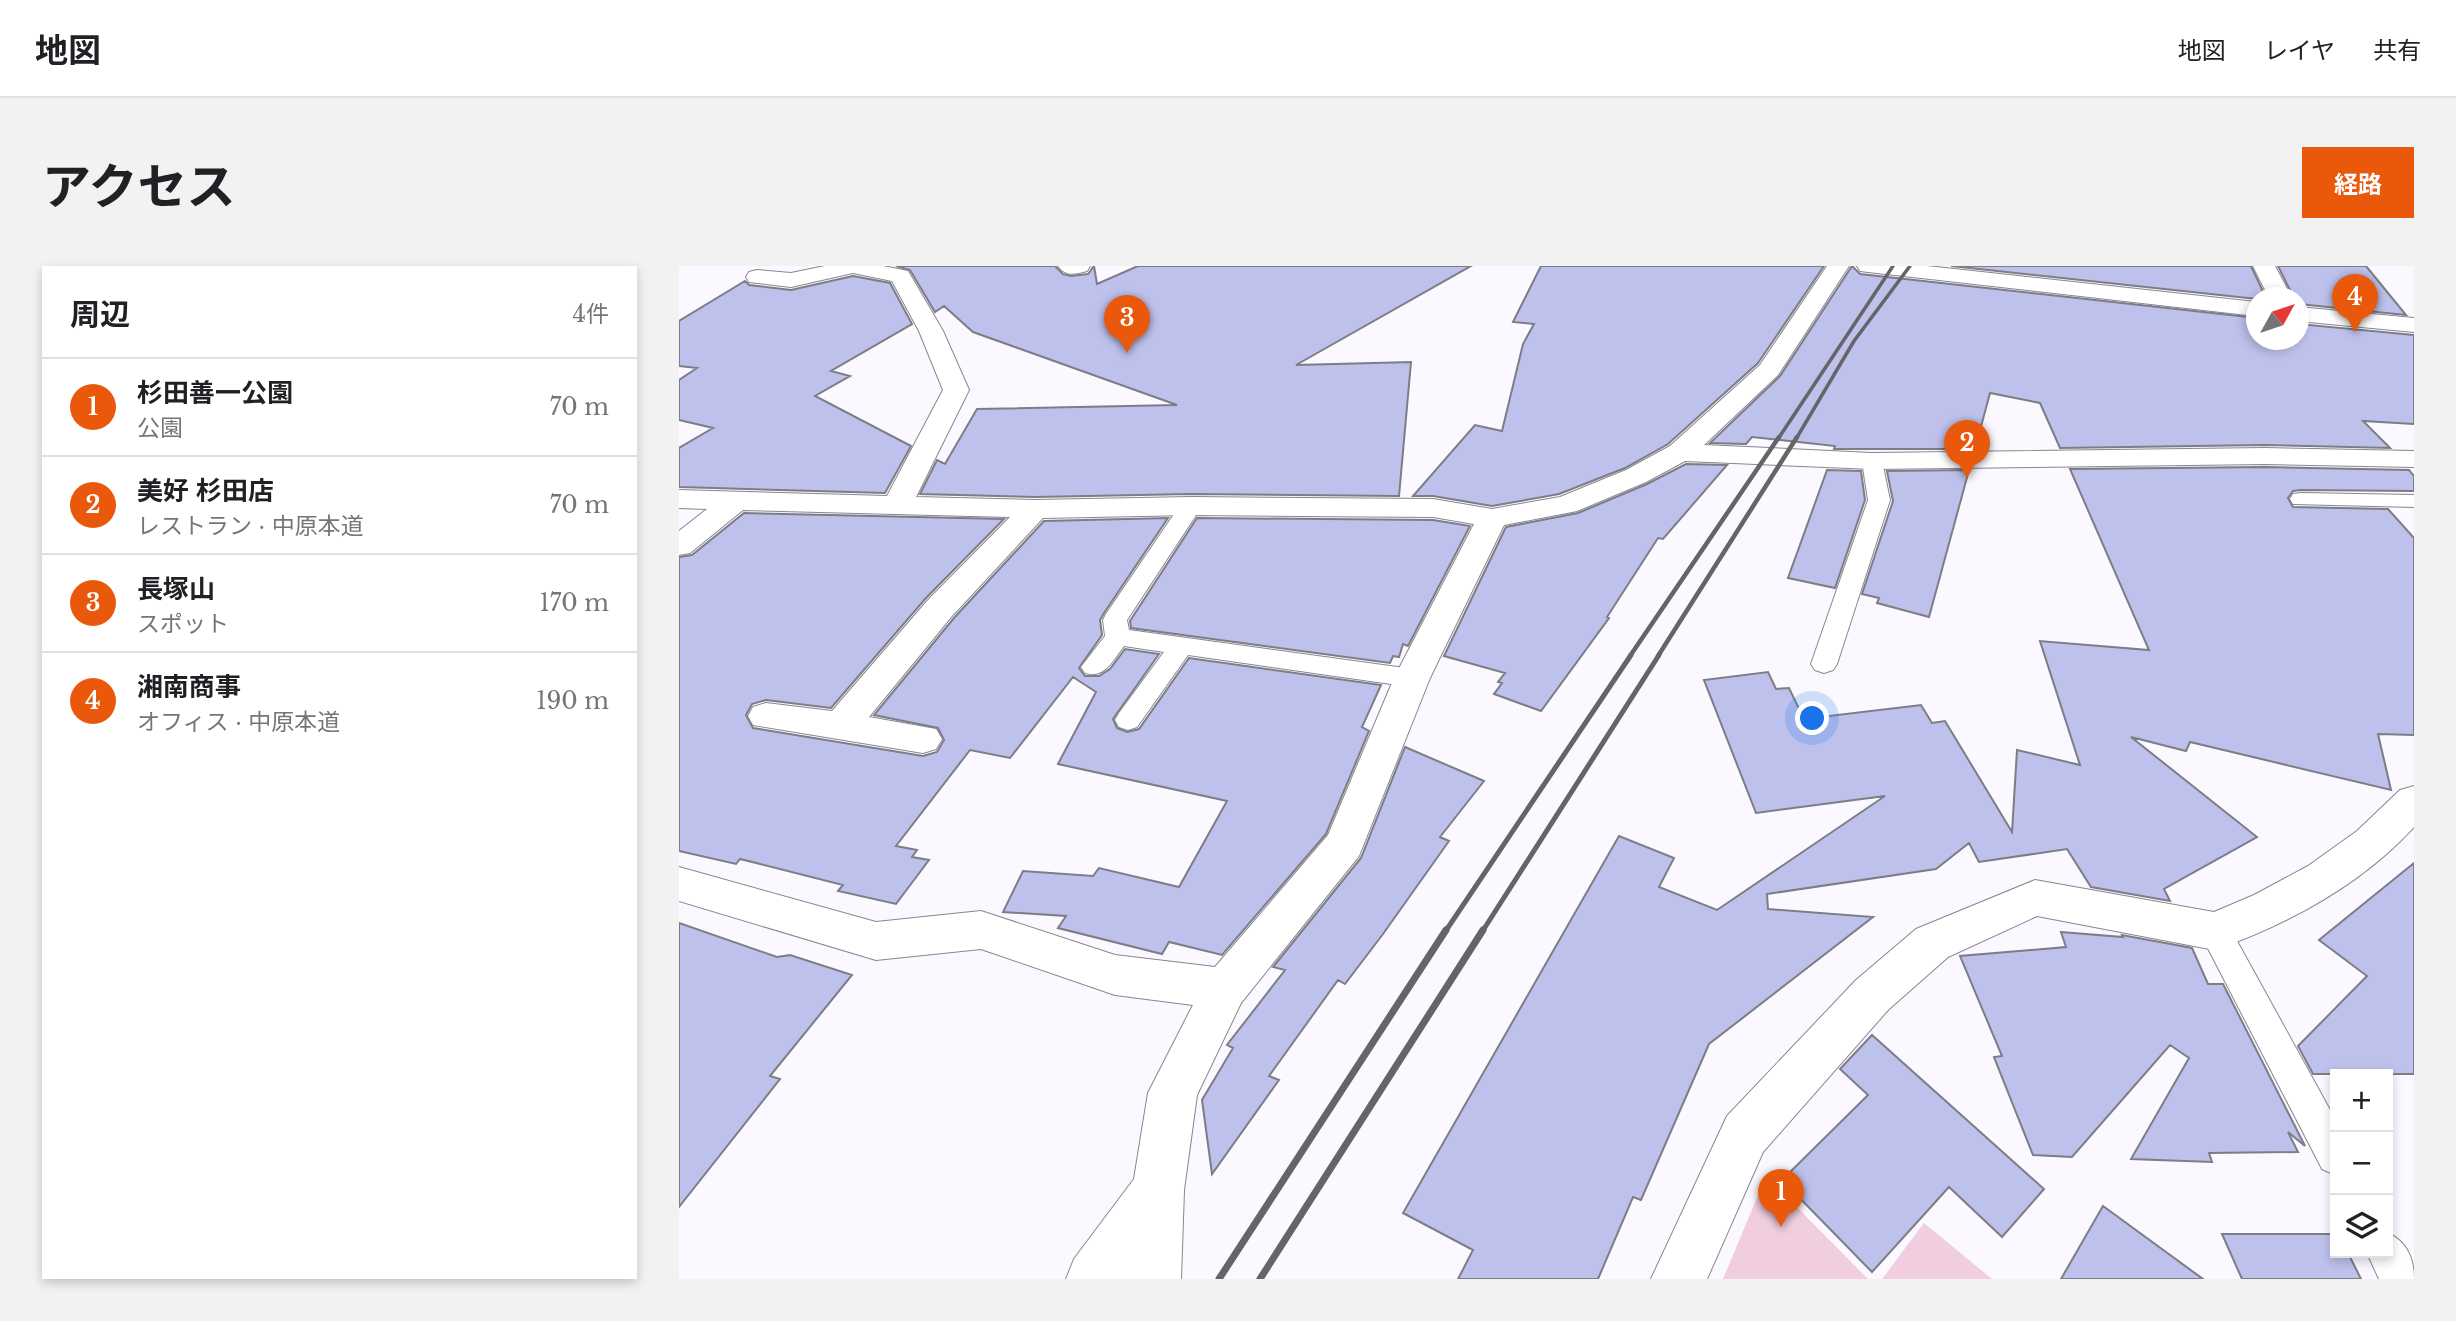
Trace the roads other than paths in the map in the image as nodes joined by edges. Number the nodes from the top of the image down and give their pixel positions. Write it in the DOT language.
graph roads {
  1 [pos="851,266"];
  2 [pos="1069,266"];
  3 [pos="1079,266"];
  4 [pos="1838,266"];
  5 [pos="1868,266"];
  6 [pos="2264,266"];
  7 [pos="757,277"];
  8 [pos="2275,287"];
  9 [pos="2246,308"];
  10 [pos="2309,314"];
  11 [pos="2414,325"];
  12 [pos="1680,452"];
  13 [pos="2414,459"];
  14 [pos="1872,461"];
  15 [pos="679,499"];
  16 [pos="2301,499"];
  17 [pos="735,501"];
  18 [pos="2414,501"];
  19 [pos="1191,506"];
  20 [pos="896,507"];
  21 [pos="1035,509"];
  22 [pos="1492,518"];
  23 [pos="679,546"];
  24 [pos="1118,637"];
  25 [pos="1182,646"];
  26 [pos="1824,664"];
  27 [pos="1094,667"];
  28 [pos="1412,678"];
  29 [pos="766,716"];
  30 [pos="1128,720"];
  31 [pos="841,726"];
  32 [pos="923,739"];
  33 [pos="2406,826"];
  34 [pos="679,884"];
  35 [pos="2215,931"];
  36 [pos="1225,989"];
  37 [pos="2330,1147"];
  38 [pos="1157,1190"];
  39 [pos="2390,1258"];
  40 [pos="1094,1279"];
  41 [pos="1153,1279"];
  42 [pos="1679,1279"];
  43 [pos="2401,1279"];
  1 -- 7 [label="street"];
  1 -- 20 [label="street"];
  2 -- 3 [label="street"];
  4 -- 12 [label="street"];
  5 -- 9 [label="street"];
  6 -- 8 [label="street"];
  10 -- 11 [label="street"];
  12 -- 14 [label="street"];
  12 -- 22 [label="street"];
  13 -- 14 [label="street"];
  14 -- 26 [label="lane"];
  15 -- 17 [label="street"];
  16 -- 18 [label="lane"];
  17 -- 20 [label="street"];
  17 -- 23 [label="street"];
  19 -- 21 [label="street"];
  19 -- 22 [label="street"];
  19 -- 24 [label="lane"];
  20 -- 21 [label="street"];
  21 -- 31 [label="street"];
  22 -- 28 [label="street"];
  24 -- 25 [label="lane"];
  24 -- 27 [label="lane"];
  25 -- 28 [label="lane"];
  25 -- 30 [label="lane"];
  28 -- 36 [label="street"];
  29 -- 31 [label="street"];
  31 -- 32 [label="street"];
  33 -- 35 [label="street"];
  34 -- 36 [label="street"];
  35 -- 37 [label="lane"];
  35 -- 42 [label="street"];
  36 -- 38 [label="street"];
  38 -- 40 [label="street"];
  38 -- 41 [label="street"];
  39 -- 43 [label="lane"];
}
